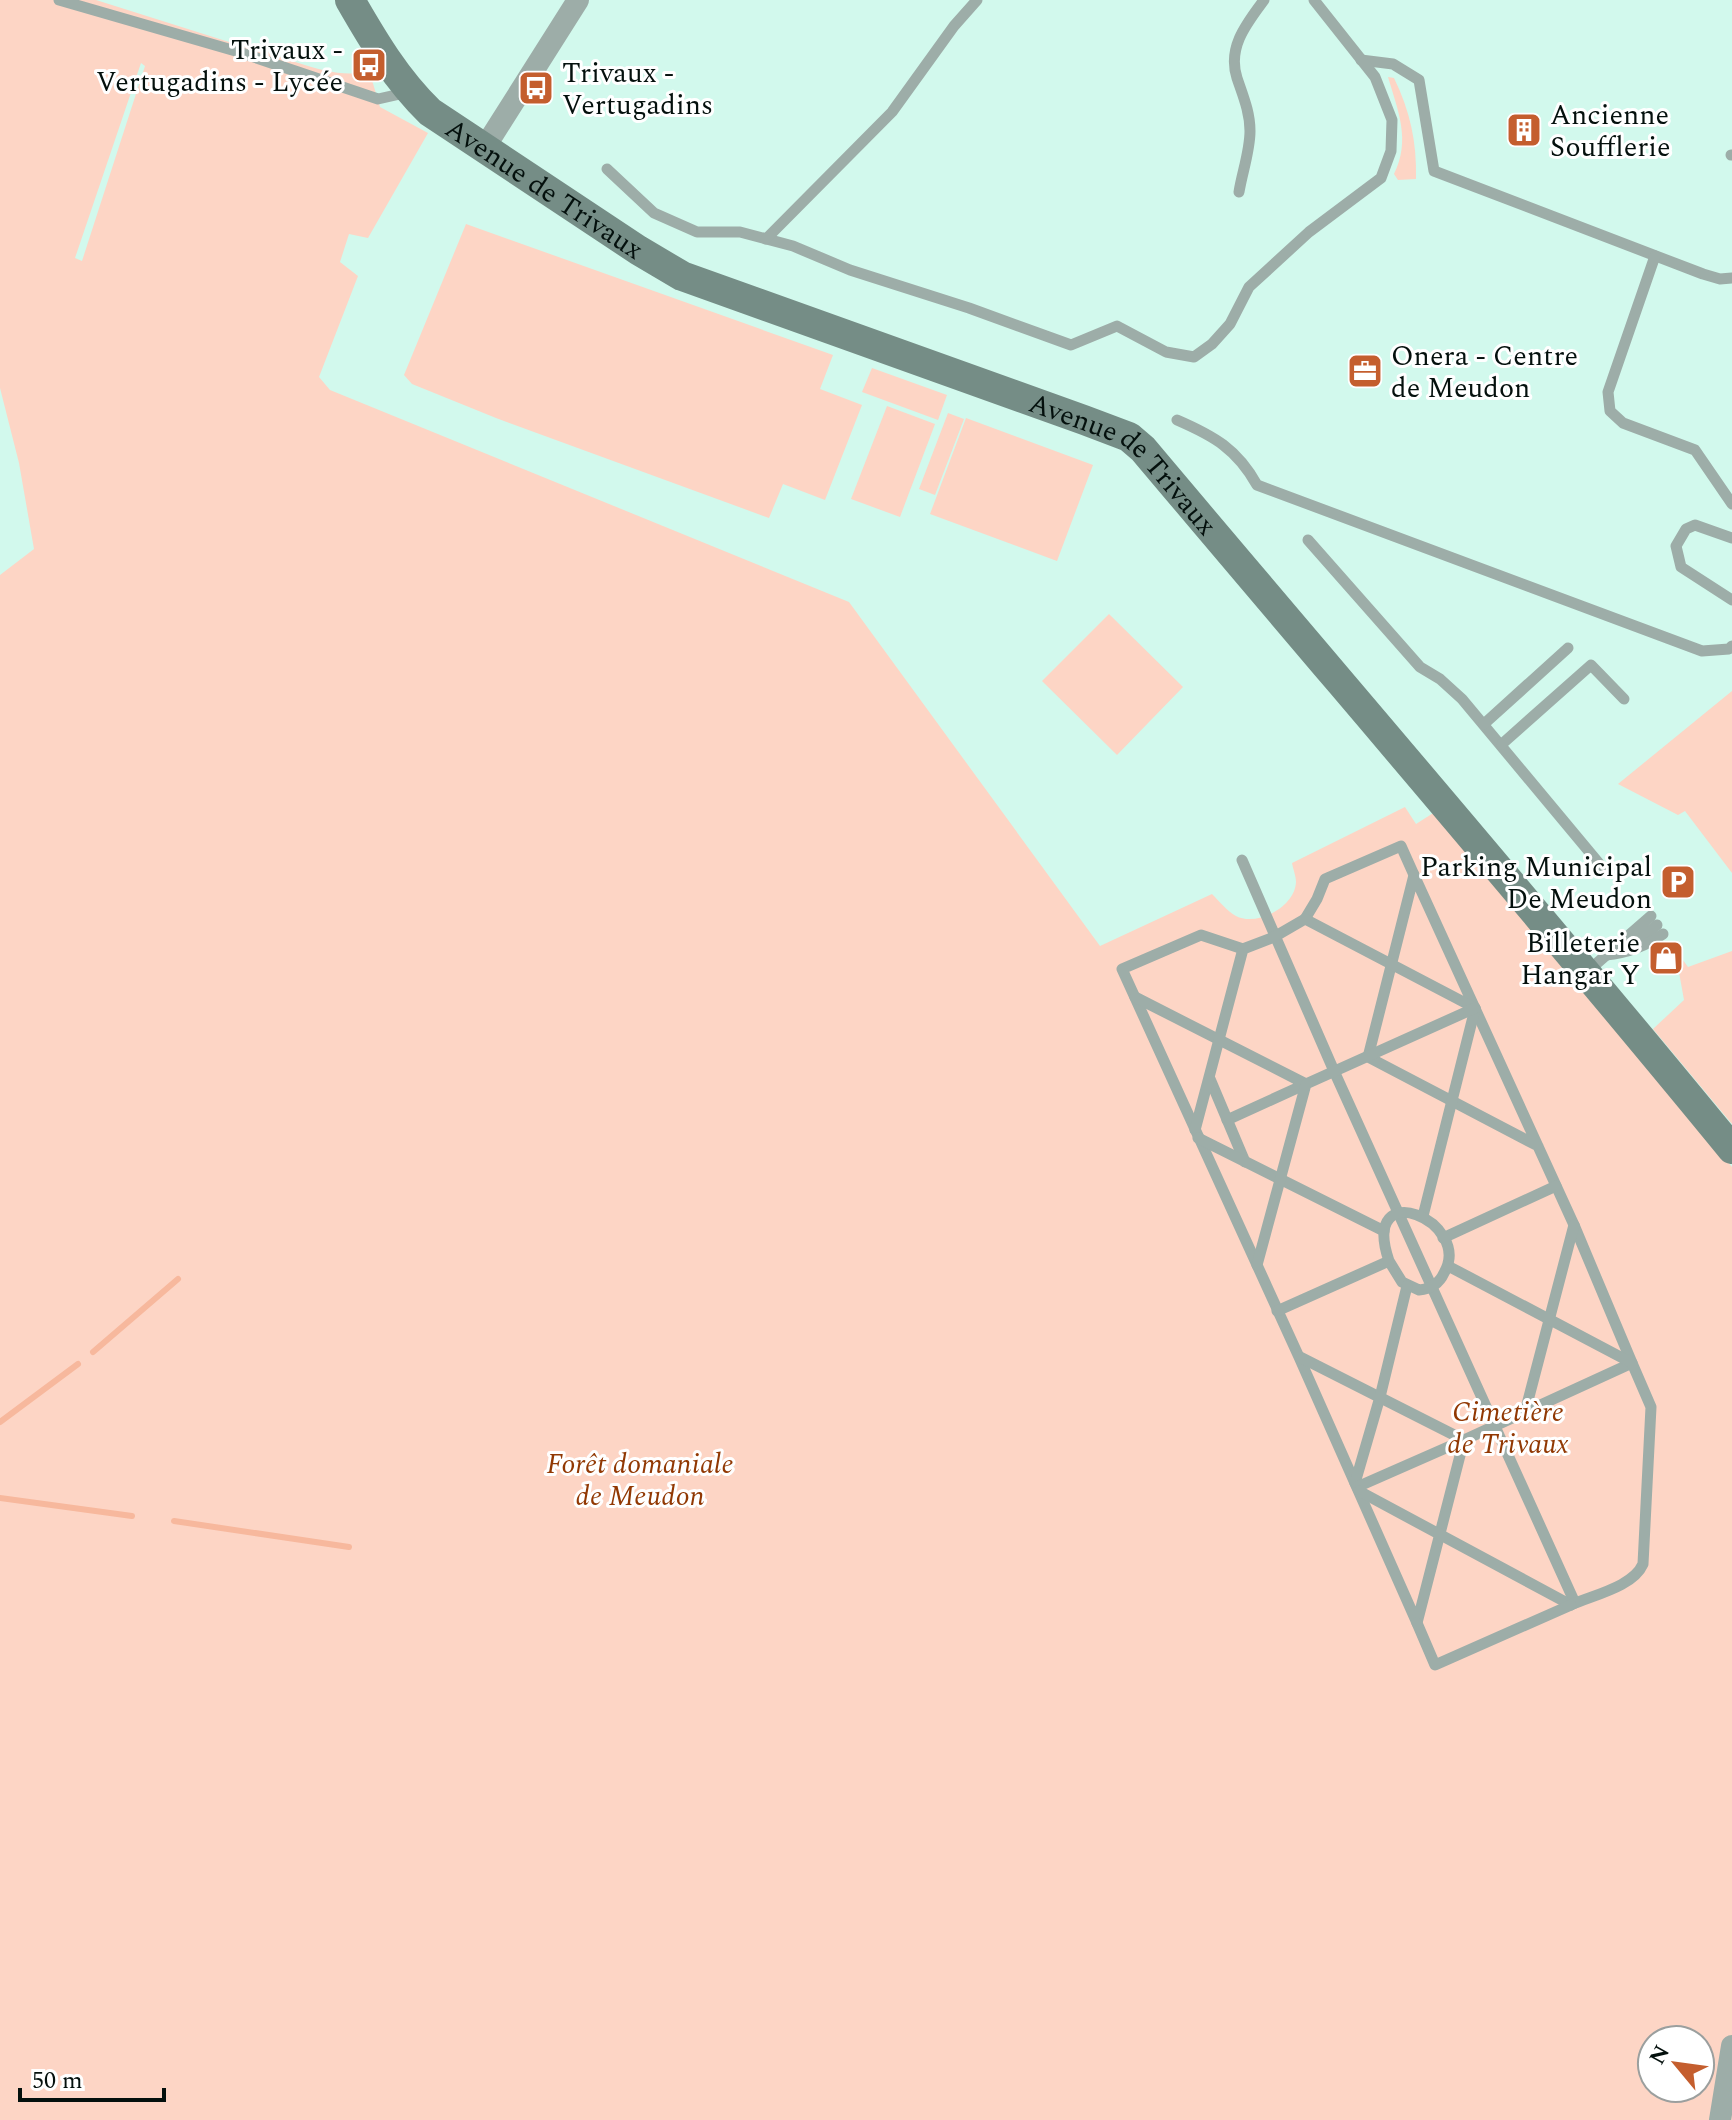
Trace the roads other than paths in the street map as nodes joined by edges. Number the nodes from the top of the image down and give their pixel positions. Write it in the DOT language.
graph roads {
  1 [pos="59,0"];
  2 [pos="350,0"];
  3 [pos="578,0"];
  4 [pos="977,0"];
  5 [pos="1264,0"];
  6 [pos="1314,0"];
  7 [pos="1361,60"];
  8 [pos="410,92"];
  9 [pos="485,147"];
  10 [pos="607,169"];
  11 [pos="1239,192"];
  12 [pos="766,239"];
  13 [pos="1655,256"];
  14 [pos="1732,278"];
  15 [pos="1177,420"];
  16 [pos="1732,504"];
  17 [pos="1732,538"];
  18 [pos="1308,540"];
  19 [pos="1732,600"];
  20 [pos="1732,646"];
  21 [pos="1568,648"];
  22 [pos="1624,699"];
  23 [pos="1484,724"];
  24 [pos="1502,744"];
  25 [pos="1242,860"];
  26 [pos="1602,867"];
  27 [pos="1414,875"];
  28 [pos="1305,919"];
  29 [pos="1274,937"];
  30 [pos="1243,949"];
  31 [pos="1390,964"];
  32 [pos="1596,964"];
  33 [pos="1135,997"];
  34 [pos="1475,1008"];
  35 [pos="1220,1041"];
  36 [pos="1368,1057"];
  37 [pos="1334,1071"];
  38 [pos="1209,1078"];
  39 [pos="1306,1084"];
  40 [pos="1451,1101"];
  41 [pos="1227,1120"];
  42 [pos="1196,1134"];
  43 [pos="1538,1146"];
  44 [pos="1732,1149"];
  45 [pos="1245,1162"];
  46 [pos="1281,1180"];
  47 [pos="1556,1186"];
  48 [pos="1399,1213"];
  49 [pos="1423,1216"];
  50 [pos="1574,1225"];
  51 [pos="1384,1231"];
  52 [pos="1443,1238"];
  53 [pos="1389,1261"];
  54 [pos="1257,1265"];
  55 [pos="1448,1266"];
  56 [pos="1407,1286"];
  57 [pos="1432,1287"];
  58 [pos="1277,1311"];
  59 [pos="1550,1319"];
  60 [pos="1299,1357"];
  61 [pos="1632,1363"];
  62 [pos="1380,1397"];
  63 [pos="1525,1412"];
  64 [pos="1495,1426"];
  65 [pos="1464,1440"];
  66 [pos="1357,1487"];
  67 [pos="1440,1534"];
  68 [pos="1573,1604"];
  69 [pos="1417,1623"];
  70 [pos="1732,2046"];
  71 [pos="1720,2120"];
  1 -- 8 [label="lane"];
  2 -- 8 [label="main road, Avenue de Trivaux"];
  3 -- 9 [label="street"];
  4 -- 12 [label="lane"];
  5 -- 11 [label="lane"];
  6 -- 7 [label="lane"];
  7 -- 12 [label="lane"];
  7 -- 13 [label="lane"];
  8 -- 9 [label="main road, Avenue de Trivaux"];
  9 -- 32 [label="main road, Avenue de Trivaux"];
  10 -- 12 [label="lane"];
  13 -- 14 [label="lane"];
  13 -- 16 [label="lane"];
  15 -- 20 [label="lane"];
  17 -- 19 [label="lane"];
  18 -- 23 [label="lane"];
  21 -- 23 [label="lane"];
  22 -- 24 [label="lane"];
  23 -- 24 [label="lane"];
  24 -- 26 [label="lane"];
  25 -- 29 [label="lane"];
  27 -- 28 [label="lane"];
  27 -- 31 [label="lane"];
  27 -- 34 [label="lane"];
  28 -- 29 [label="lane"];
  28 -- 31 [label="lane"];
  29 -- 30 [label="lane"];
  29 -- 37 [label="lane"];
  30 -- 33 [label="lane"];
  30 -- 35 [label="lane"];
  31 -- 34 [label="lane"];
  31 -- 36 [label="lane"];
  32 -- 32 [label="lane"];
  32 -- 44 [label="main road, Avenue de Trivaux"];
  33 -- 35 [label="lane"];
  33 -- 42 [label="lane"];
  34 -- 36 [label="lane"];
  34 -- 40 [label="lane"];
  34 -- 43 [label="lane"];
  35 -- 38 [label="lane"];
  35 -- 39 [label="lane"];
  36 -- 37 [label="lane"];
  36 -- 40 [label="lane"];
  37 -- 39 [label="lane"];
  37 -- 48 [label="lane"];
  38 -- 41 [label="lane"];
  38 -- 42 [label="lane"];
  39 -- 41 [label="lane"];
  39 -- 46 [label="lane"];
  40 -- 43 [label="lane"];
  40 -- 49 [label="lane"];
  41 -- 45 [label="lane"];
  42 -- 45 [label="lane"];
  42 -- 54 [label="lane"];
  43 -- 47 [label="lane"];
  45 -- 46 [label="lane"];
  46 -- 51 [label="lane"];
  46 -- 54 [label="lane"];
  47 -- 50 [label="lane"];
  47 -- 52 [label="lane"];
  48 -- 49 [label="lane"];
  48 -- 51 [label="lane"];
  48 -- 57 [label="lane"];
  49 -- 52 [label="lane"];
  50 -- 59 [label="lane"];
  50 -- 61 [label="lane"];
  51 -- 53 [label="lane"];
  52 -- 55 [label="lane"];
  53 -- 56 [label="lane"];
  53 -- 58 [label="lane"];
  54 -- 58 [label="lane"];
  55 -- 57 [label="lane"];
  55 -- 59 [label="lane"];
  56 -- 57 [label="lane"];
  56 -- 62 [label="lane"];
  57 -- 64 [label="lane"];
  58 -- 60 [label="lane"];
  59 -- 61 [label="lane"];
  59 -- 63 [label="lane"];
  60 -- 62 [label="lane"];
  60 -- 66 [label="lane"];
  61 -- 63 [label="lane"];
  61 -- 68 [label="lane"];
  62 -- 65 [label="lane"];
  62 -- 66 [label="lane"];
  63 -- 64 [label="lane"];
  64 -- 65 [label="lane"];
  64 -- 68 [label="lane"];
  65 -- 66 [label="lane"];
  65 -- 67 [label="lane"];
  66 -- 67 [label="lane"];
  66 -- 69 [label="lane"];
  67 -- 68 [label="lane"];
  67 -- 69 [label="lane"];
  68 -- 69 [label="lane"];
  70 -- 71 [label="street"];
}
